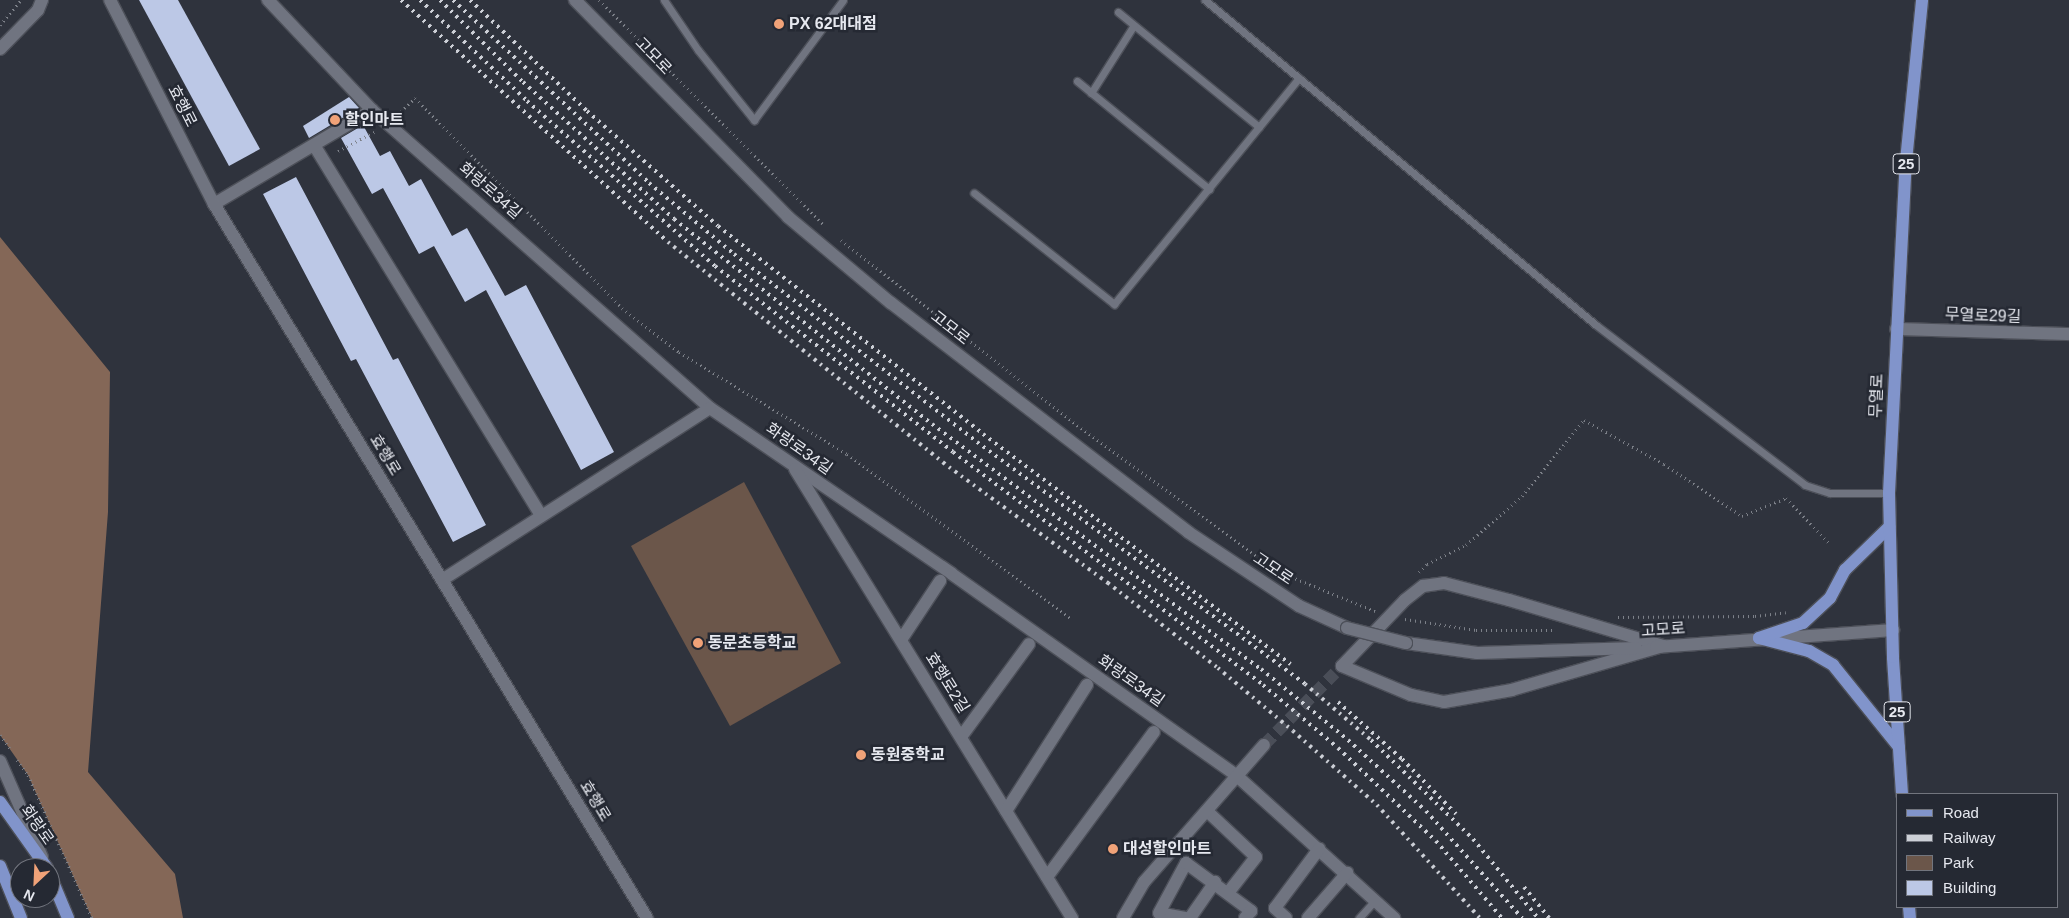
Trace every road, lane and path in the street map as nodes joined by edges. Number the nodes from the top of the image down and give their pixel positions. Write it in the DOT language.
graph roads {
  1 [pos="21,0"];
  2 [pos="42,0"];
  3 [pos="110,0"];
  4 [pos="268,0"];
  5 [pos="574,0"];
  6 [pos="599,0"];
  7 [pos="664,0"];
  8 [pos="843,0"];
  9 [pos="1205,0"];
  10 [pos="1922,0"];
  11 [pos="1118,12"];
  12 [pos="0,24"];
  13 [pos="1134,24"];
  14 [pos="0,49"];
  15 [pos="1299,78"];
  16 [pos="1077,81"];
  17 [pos="1091,93"];
  18 [pos="372,110"];
  19 [pos="388,124"];
  20 [pos="1259,127"];
  21 [pos="314,145"];
  22 [pos="338,152"];
  23 [pos="1209,189"];
  24 [pos="974,193"];
  25 [pos="214,204"];
  26 [pos="828,229"];
  27 [pos="835,235"];
  28 [pos="1896,329"];
  29 [pos="2069,334"];
  30 [pos="710,408"];
  31 [pos="793,465"];
  32 [pos="1889,493"];
  33 [pos="541,516"];
  34 [pos="1889,527"];
  35 [pos="1828,542"];
  36 [pos="442,580"];
  37 [pos="940,581"];
  38 [pos="1423,586"];
  39 [pos="1792,611"];
  40 [pos="1379,612"];
  41 [pos="1403,612"];
  42 [pos="1614,618"];
  43 [pos="1072,619"];
  44 [pos="1562,628"];
  45 [pos="1893,630"];
  46 [pos="1759,638"];
  47 [pos="901,640"];
  48 [pos="1029,644"];
  49 [pos="1664,646"];
  50 [pos="1087,685"];
  51 [pos="1154,732"];
  52 [pos="0,735"];
  53 [pos="961,737"];
  54 [pos="1264,745"];
  55 [pos="1899,747"];
  56 [pos="0,761"];
  57 [pos="1237,776"];
  58 [pos="1902,793"];
  59 [pos="0,802"];
  60 [pos="1006,810"];
  61 [pos="1206,811"];
  62 [pos="1319,848"];
  63 [pos="40,858"];
  64 [pos="43,858"];
  65 [pos="0,866"];
  66 [pos="1347,873"];
  67 [pos="1047,877"];
  68 [pos="1215,882"];
  69 [pos="1228,893"];
  70 [pos="60,899"];
  71 [pos="1376,899"];
  72 [pos="21,918"];
  73 [pos="68,918"];
  74 [pos="92,918"];
  75 [pos="647,918"];
  76 [pos="1072,918"];
  77 [pos="1123,918"];
  78 [pos="1185,918"];
  79 [pos="1190,918"];
  80 [pos="1246,918"];
  81 [pos="1286,918"];
  82 [pos="1308,918"];
  83 [pos="1359,918"];
  84 [pos="1394,918"];
  1 -- 12 [label="path"];
  2 -- 14 [label="street"];
  3 -- 25 [label="street, 효행로"];
  4 -- 18 [label="street, 화랑로34길"];
  5 -- 49 [label="street, 고모로, bridge"];
  6 -- 26 [label="path"];
  7 -- 8 [label="lane"];
  9 -- 15 [label="lane"];
  10 -- 28 [label="main road, 무열로 / 25"];
  11 -- 13 [label="lane"];
  13 -- 17 [label="lane"];
  13 -- 20 [label="lane"];
  15 -- 20 [label="lane"];
  15 -- 32 [label="lane"];
  16 -- 17 [label="lane"];
  17 -- 23 [label="lane"];
  18 -- 19 [label="street, 화랑로34길"];
  18 -- 21 [label="street"];
  19 -- 22 [label="path"];
  19 -- 30 [label="street, 화랑로34길"];
  19 -- 43 [label="path"];
  20 -- 23 [label="lane"];
  21 -- 25 [label="street"];
  21 -- 33 [label="street"];
  23 -- 24 [label="lane"];
  25 -- 36 [label="street, 효행로"];
  27 -- 40 [label="path"];
  28 -- 29 [label="street, 무열로29길"];
  28 -- 32 [label="main road, 무열로 / 25"];
  30 -- 31 [label="street, 화랑로34길"];
  30 -- 33 [label="street"];
  31 -- 47 [label="street, 효행로2길"];
  31 -- 57 [label="street, 화랑로34길"];
  32 -- 34 [label="main road, 무열로 / 25"];
  33 -- 36 [label="street"];
  34 -- 45 [label="main road, 무열로 / 25"];
  34 -- 46 [label="main road"];
  35 -- 38 [label="path"];
  36 -- 75 [label="street, 효행로"];
  37 -- 47 [label="street"];
  38 -- 49 [label="street"];
  38 -- 49 [label="street"];
  39 -- 42 [label="path"];
  41 -- 44 [label="path"];
  45 -- 46 [label="street, 고모로"];
  45 -- 55 [label="main road, 무열로 / 25"];
  46 -- 49 [label="street, 고모로"];
  46 -- 55 [label="main road"];
  47 -- 53 [label="street, 효행로2길"];
  48 -- 53 [label="street"];
  50 -- 60 [label="street, 화랑로34길"];
  51 -- 67 [label="street, 화랑로34길"];
  52 -- 74 [label="path"];
  53 -- 60 [label="street, 효행로2길"];
  54 -- 57 [label="street"];
  55 -- 58 [label="main road, 무열로 / 25"];
  56 -- 64 [label="street"];
  57 -- 61 [label="street"];
  57 -- 62 [label="street, 화랑로34길"];
  59 -- 63 [label="main road, 화랑로"];
  60 -- 67 [label="street, 효행로2길"];
  61 -- 69 [label="street"];
  61 -- 77 [label="street"];
  62 -- 66 [label="street, 화랑로34길"];
  62 -- 81 [label="street"];
  65 -- 72 [label="main road"];
  66 -- 71 [label="street, 화랑로34길"];
  66 -- 82 [label="street"];
  67 -- 76 [label="street, 효행로2길"];
  68 -- 69 [label="street"];
  68 -- 78 [label="street"];
  68 -- 79 [label="street"];
  69 -- 80 [label="street"];
  70 -- 73 [label="main road"];
  71 -- 83 [label="lane"];
  71 -- 84 [label="street, 화랑로34길"];
}
